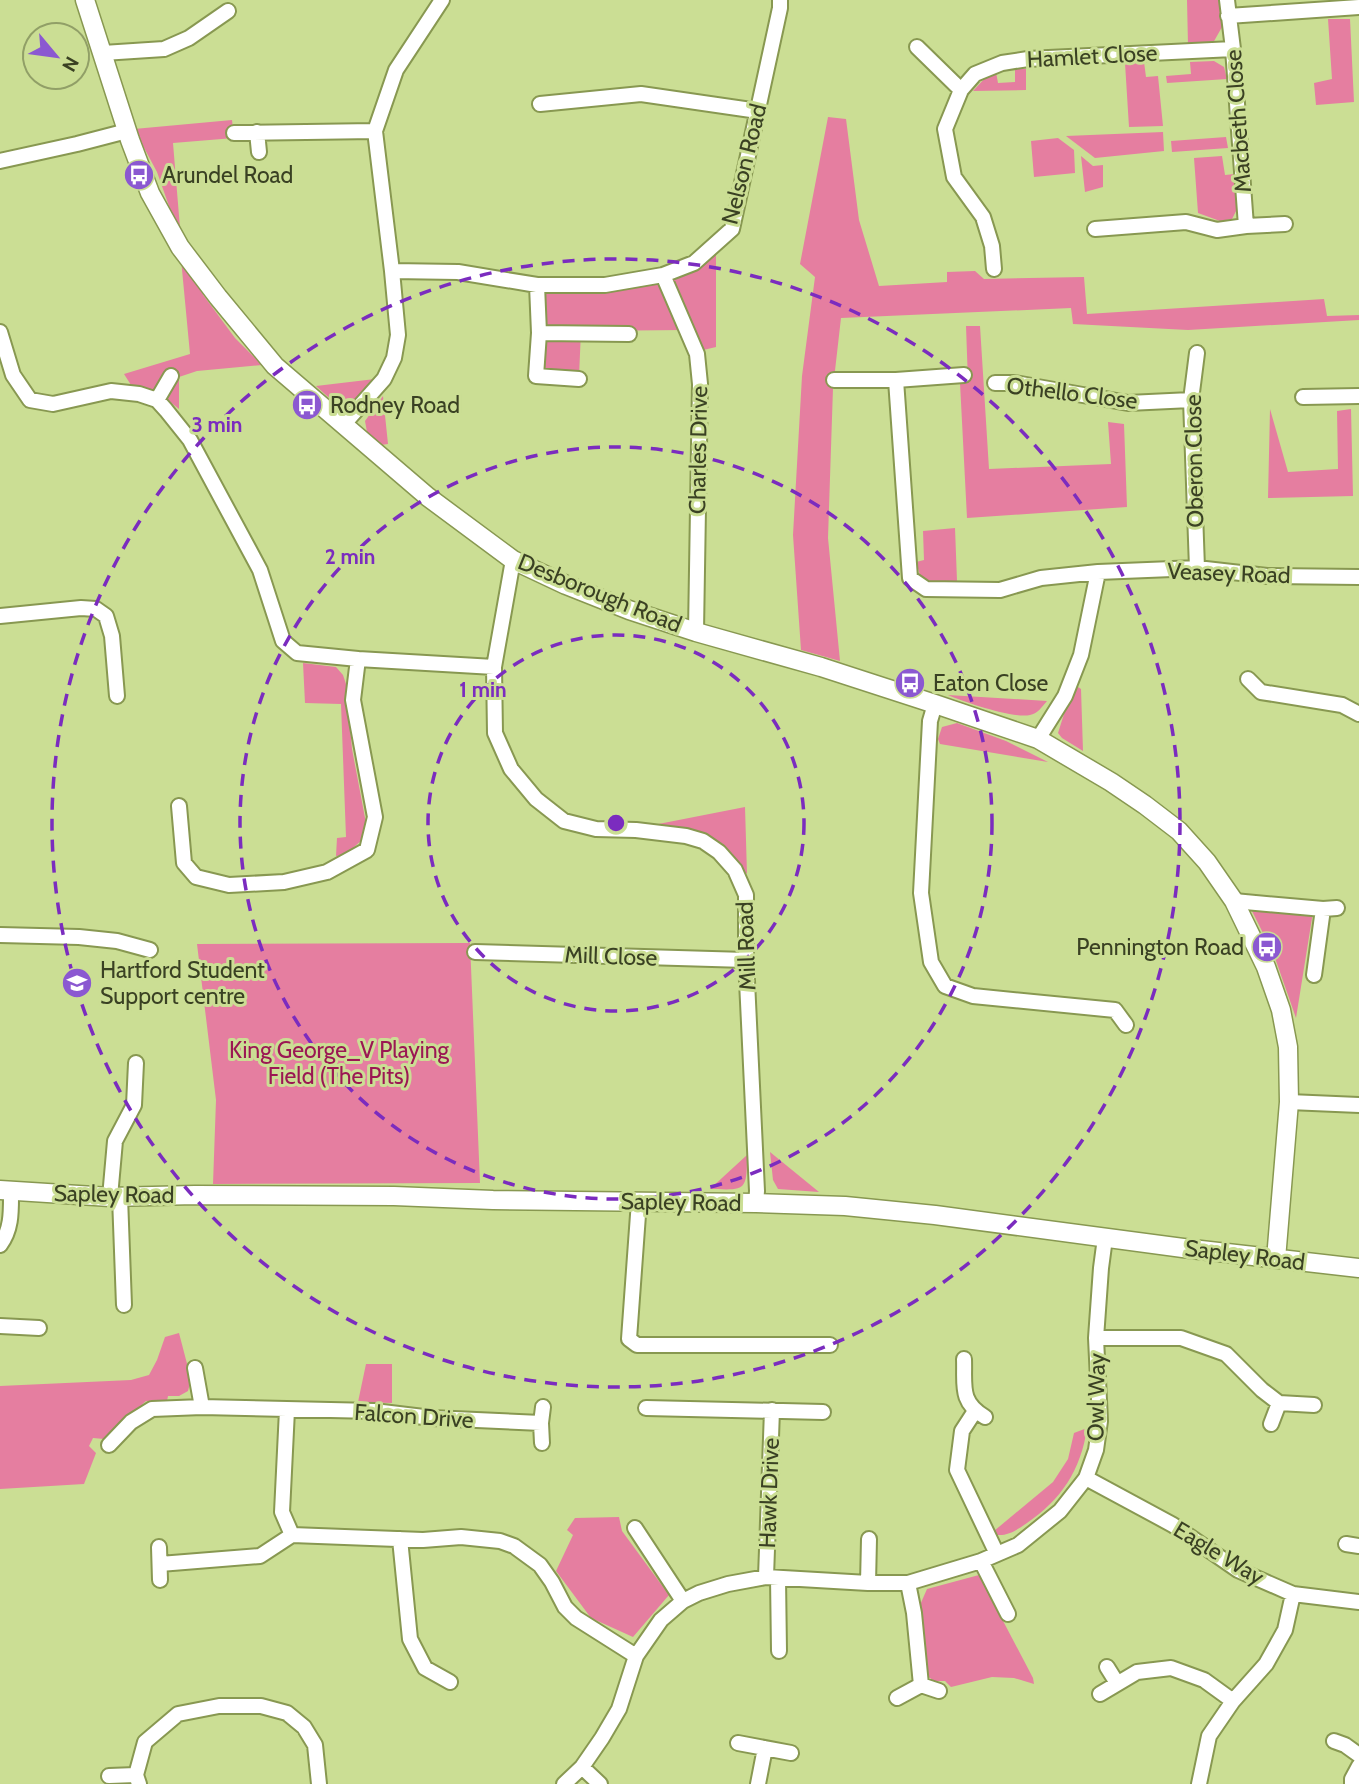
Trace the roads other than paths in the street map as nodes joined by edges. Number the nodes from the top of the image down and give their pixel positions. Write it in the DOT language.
graph roads {
  1 [pos="85,0"];
  2 [pos="442,0"];
  3 [pos="780,0"];
  4 [pos="1227,0"];
  5 [pos="1359,7"];
  6 [pos="228,11"];
  7 [pos="1228,16"];
  8 [pos="917,47"];
  9 [pos="1233,49"];
  10 [pos="103,53"];
  11 [pos="961,90"];
  12 [pos="540,104"];
  13 [pos="758,111"];
  14 [pos="127,131"];
  15 [pos="375,131"];
  16 [pos="257,132"];
  17 [pos="234,133"];
  18 [pos="259,152"];
  19 [pos="0,161"];
  20 [pos="1285,224"];
  21 [pos="1246,226"];
  22 [pos="1095,229"];
  23 [pos="994,269"];
  24 [pos="392,271"];
  25 [pos="663,275"];
  26 [pos="537,285"];
  27 [pos="0,332"];
  28 [pos="539,333"];
  29 [pos="629,334"];
  30 [pos="1197,353"];
  31 [pos="964,375"];
  32 [pos="171,376"];
  33 [pos="579,379"];
  34 [pos="834,380"];
  35 [pos="896,380"];
  36 [pos="995,383"];
  37 [pos="1359,396"];
  38 [pos="1303,397"];
  39 [pos="157,400"];
  40 [pos="1191,400"];
  41 [pos="343,425"];
  42 [pos="513,560"];
  43 [pos="1197,568"];
  44 [pos="1098,572"];
  45 [pos="1359,576"];
  46 [pos="0,616"];
  47 [pos="696,632"];
  48 [pos="358,659"];
  49 [pos="494,667"];
  50 [pos="1248,679"];
  51 [pos="117,696"];
  52 [pos="936,704"];
  53 [pos="1359,714"];
  54 [pos="1038,739"];
  55 [pos="179,806"];
  56 [pos="1234,901"];
  57 [pos="0,935"];
  58 [pos="150,950"];
  59 [pos="475,952"];
  60 [pos="746,960"];
  61 [pos="1314,975"];
  62 [pos="1126,1025"];
  63 [pos="136,1063"];
  64 [pos="1289,1102"];
  65 [pos="1359,1105"];
  66 [pos="5,1191"];
  67 [pos="115,1197"];
  68 [pos="639,1201"];
  69 [pos="756,1203"];
  70 [pos="1105,1238"];
  71 [pos="0,1245"];
  72 [pos="1276,1259"];
  73 [pos="1359,1268"];
  74 [pos="124,1306"];
  75 [pos="0,1326"];
  76 [pos="40,1328"];
  77 [pos="1096,1338"];
  78 [pos="830,1345"];
  79 [pos="964,1359"];
  80 [pos="195,1368"];
  81 [pos="1279,1402"];
  82 [pos="1314,1405"];
  83 [pos="202,1407"];
  84 [pos="543,1407"];
  85 [pos="646,1408"];
  86 [pos="287,1410"];
  87 [pos="772,1410"];
  88 [pos="823,1412"];
  89 [pos="541,1423"];
  90 [pos="1271,1424"];
  91 [pos="542,1443"];
  92 [pos="109,1445"];
  93 [pos="1086,1478"];
  94 [pos="635,1528"];
  95 [pos="292,1535"];
  96 [pos="400,1539"];
  97 [pos="869,1539"];
  98 [pos="159,1547"];
  99 [pos="997,1554"];
  100 [pos="981,1561"];
  101 [pos="160,1564"];
  102 [pos="772,1577"];
  103 [pos="160,1580"];
  104 [pos="869,1583"];
  105 [pos="908,1583"];
  106 [pos="1293,1594"];
  107 [pos="683,1601"];
  108 [pos="1359,1602"];
  109 [pos="1009,1614"];
  110 [pos="779,1651"];
  111 [pos="636,1656"];
  112 [pos="1107,1667"];
  113 [pos="450,1682"];
  114 [pos="1118,1684"];
  115 [pos="921,1685"];
  116 [pos="939,1691"];
  117 [pos="1100,1694"];
  118 [pos="897,1698"];
  119 [pos="1233,1701"];
  120 [pos="1334,1741"];
  121 [pos="738,1743"];
  122 [pos="765,1748"];
  123 [pos="791,1754"];
  124 [pos="1359,1755"];
  125 [pos="1359,1766"];
  126 [pos="582,1767"];
  127 [pos="108,1776"];
  128 [pos="137,1779"];
  129 [pos="319,1784"];
  130 [pos="564,1784"];
  131 [pos="600,1784"];
  132 [pos="758,1784"];
  133 [pos="1199,1784"];
  134 [pos="1352,1784"];
  1 -- 10 [label="street, Desborough Road"];
  2 -- 15 [label="street"];
  3 -- 13 [label="street, Nelson Road"];
  4 -- 7 [label="street, Macbeth Close"];
  5 -- 7 [label="street, Macbeth Close"];
  6 -- 10 [label="street"];
  7 -- 9 [label="street, Macbeth Close"];
  8 -- 11 [label="street"];
  9 -- 11 [label="street, Hamlet Close"];
  9 -- 21 [label="street, Macbeth Close"];
  10 -- 14 [label="street, Desborough Road"];
  11 -- 23 [label="street, Hamlet Close"];
  12 -- 13 [label="street"];
  13 -- 25 [label="street, Nelson Road"];
  14 -- 19 [label="street"];
  14 -- 41 [label="street, Desborough Road"];
  15 -- 16 [label="street"];
  15 -- 24 [label="street"];
  16 -- 17 [label="street"];
  16 -- 18 [label="street"];
  20 -- 21 [label="street, Macbeth Close"];
  21 -- 22 [label="street, Macbeth Close"];
  24 -- 26 [label="street, Nelson Road"];
  24 -- 41 [label="street"];
  25 -- 26 [label="street, Nelson Road"];
  25 -- 47 [label="street, Charles Drive"];
  26 -- 28 [label="street"];
  27 -- 39 [label="street"];
  28 -- 29 [label="street"];
  28 -- 33 [label="street"];
  30 -- 40 [label="street, Oberon Close"];
  31 -- 35 [label="street"];
  32 -- 39 [label="street"];
  34 -- 35 [label="street"];
  35 -- 44 [label="street, Veasey Road"];
  36 -- 40 [label="street, Othello Close"];
  37 -- 38 [label="street"];
  39 -- 48 [label="street"];
  40 -- 43 [label="street, Oberon Close"];
  41 -- 42 [label="street, Desborough Road"];
  42 -- 47 [label="street, Desborough Road"];
  42 -- 49 [label="street, Mill Road"];
  43 -- 44 [label="street, Veasey Road"];
  43 -- 45 [label="street, Veasey Road"];
  44 -- 54 [label="street"];
  46 -- 51 [label="street"];
  47 -- 52 [label="street, Desborough Road"];
  48 -- 49 [label="street"];
  48 -- 55 [label="street"];
  49 -- 60 [label="street, Mill Road"];
  50 -- 53 [label="street"];
  52 -- 54 [label="street, Desborough Road"];
  52 -- 62 [label="street"];
  54 -- 56 [label="street, Desborough Road"];
  56 -- 61 [label="street"];
  56 -- 64 [label="street, Desborough Road"];
  57 -- 58 [label="street"];
  59 -- 60 [label="street, Mill Close"];
  60 -- 69 [label="street, Mill Road"];
  63 -- 67 [label="street"];
  64 -- 65 [label="street"];
  64 -- 72 [label="street, Desborough Road"];
  66 -- 67 [label="street, Sapley Road"];
  66 -- 71 [label="street"];
  67 -- 68 [label="street, Sapley Road"];
  67 -- 74 [label="street"];
  68 -- 69 [label="street, Sapley Road"];
  68 -- 78 [label="street"];
  69 -- 70 [label="street, Sapley Road"];
  70 -- 72 [label="street, Sapley Road"];
  70 -- 77 [label="street, Owl Way"];
  72 -- 73 [label="street, Sapley Road"];
  75 -- 76 [label="street"];
  77 -- 81 [label="street"];
  77 -- 93 [label="street, Owl Way"];
  79 -- 99 [label="street"];
  80 -- 83 [label="street"];
  81 -- 82 [label="street"];
  81 -- 90 [label="street"];
  83 -- 86 [label="street, Falcon Drive"];
  83 -- 92 [label="street, Falcon Drive"];
  84 -- 89 [label="street"];
  85 -- 87 [label="street, Hawk Drive"];
  86 -- 89 [label="street, Falcon Drive"];
  86 -- 95 [label="street"];
  87 -- 88 [label="street, Hawk Drive"];
  87 -- 102 [label="street, Hawk Drive"];
  89 -- 91 [label="street"];
  93 -- 99 [label="street, Owl Way"];
  93 -- 106 [label="street, Eagle Way"];
  94 -- 107 [label="street"];
  95 -- 96 [label="street"];
  95 -- 101 [label="street"];
  96 -- 111 [label="street"];
  96 -- 113 [label="street"];
  97 -- 104 [label="street"];
  98 -- 101 [label="street"];
  99 -- 100 [label="street, Owl Way"];
  100 -- 105 [label="street, Owl Way"];
  100 -- 109 [label="street"];
  101 -- 103 [label="street"];
  102 -- 104 [label="street, Owl Way"];
  102 -- 107 [label="street, Owl Way"];
  102 -- 110 [label="street"];
  104 -- 105 [label="street, Owl Way"];
  105 -- 115 [label="street"];
  106 -- 108 [label="street, Eagle Way"];
  106 -- 119 [label="street"];
  107 -- 111 [label="street, Owl Way"];
  111 -- 126 [label="street, Owl Way"];
  112 -- 114 [label="street"];
  114 -- 117 [label="street"];
  114 -- 119 [label="street"];
  115 -- 116 [label="street"];
  115 -- 118 [label="street"];
  119 -- 133 [label="street"];
  120 -- 124 [label="street"];
  121 -- 122 [label="street"];
  122 -- 123 [label="street"];
  122 -- 132 [label="street"];
  125 -- 134 [label="street"];
  126 -- 130 [label="street, Owl Way"];
  126 -- 131 [label="street"];
  127 -- 128 [label="street"];
  128 -- 129 [label="street"];
}
